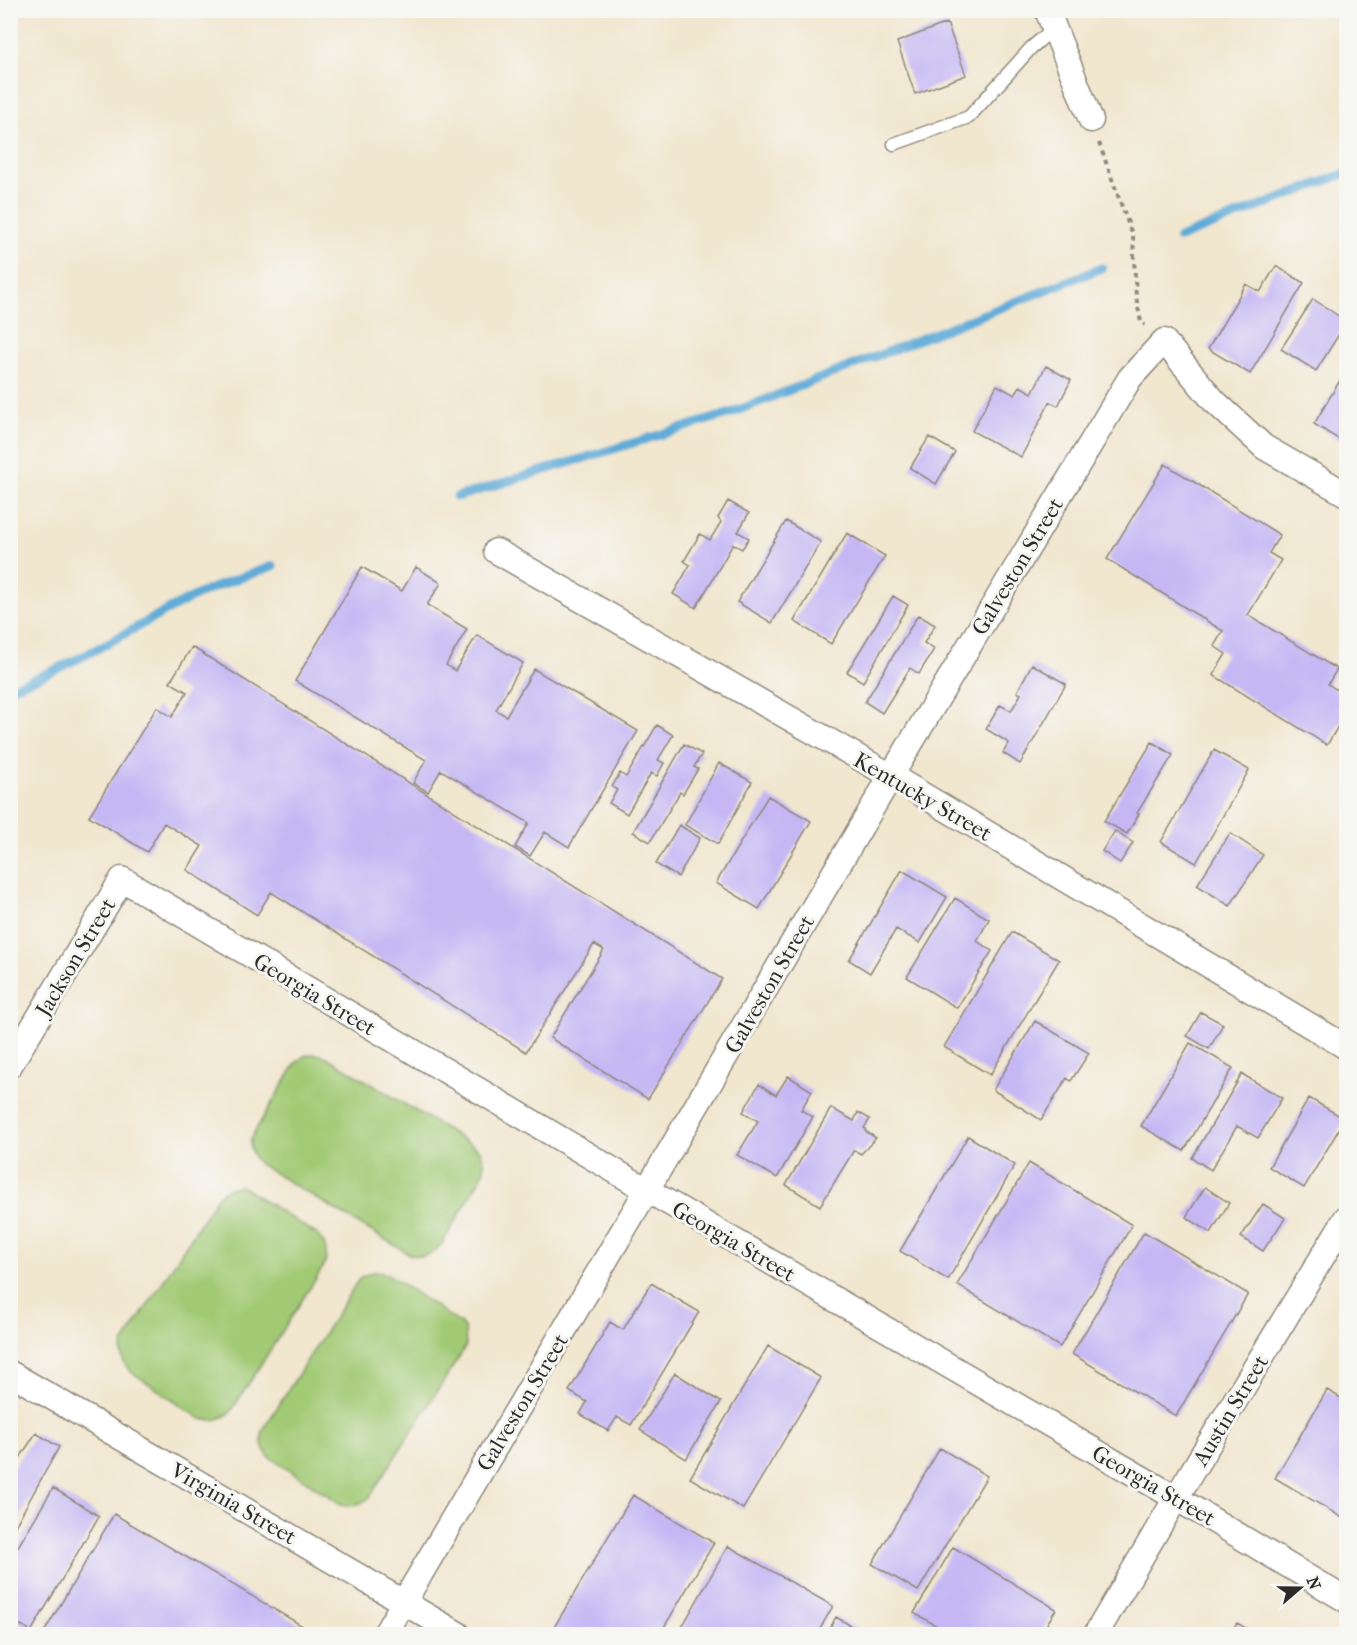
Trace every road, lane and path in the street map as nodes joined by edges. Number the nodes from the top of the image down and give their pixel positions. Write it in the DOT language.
graph roads {
  1 [pos="1050,19"];
  2 [pos="1090,120"];
  3 [pos="894,144"];
  4 [pos="1164,341"];
  5 [pos="1347,494"];
  6 [pos="496,551"];
  7 [pos="891,777"];
  8 [pos="122,879"];
  9 [pos="1347,1047"];
  10 [pos="10,1065"];
  11 [pos="647,1190"];
  12 [pos="1347,1218"];
  13 [pos="10,1373"];
  14 [pos="1176,1498"];
  15 [pos="1347,1600"];
  16 [pos="404,1602"];
  17 [pos="385,1635"];
  18 [pos="458,1635"];
  19 [pos="1096,1635"];
  1 -- 2 [label="street"];
  1 -- 3 [label="lane"];
  2 -- 4 [label="path"];
  4 -- 5 [label="street"];
  4 -- 7 [label="street, Galveston Street"];
  6 -- 7 [label="street, Kentucky Street"];
  7 -- 9 [label="street, Kentucky Street"];
  7 -- 11 [label="street, Galveston Street"];
  8 -- 10 [label="street, Jackson Street"];
  8 -- 11 [label="street, Georgia Street"];
  11 -- 14 [label="street, Georgia Street"];
  11 -- 16 [label="street, Galveston Street"];
  12 -- 14 [label="street, Austin Street"];
  13 -- 16 [label="street, Virginia Street"];
  14 -- 15 [label="street, Georgia Street"];
  14 -- 19 [label="street, Austin Street"];
  16 -- 17 [label="street, Galveston Street"];
  16 -- 18 [label="street, Virginia Street"];
}
